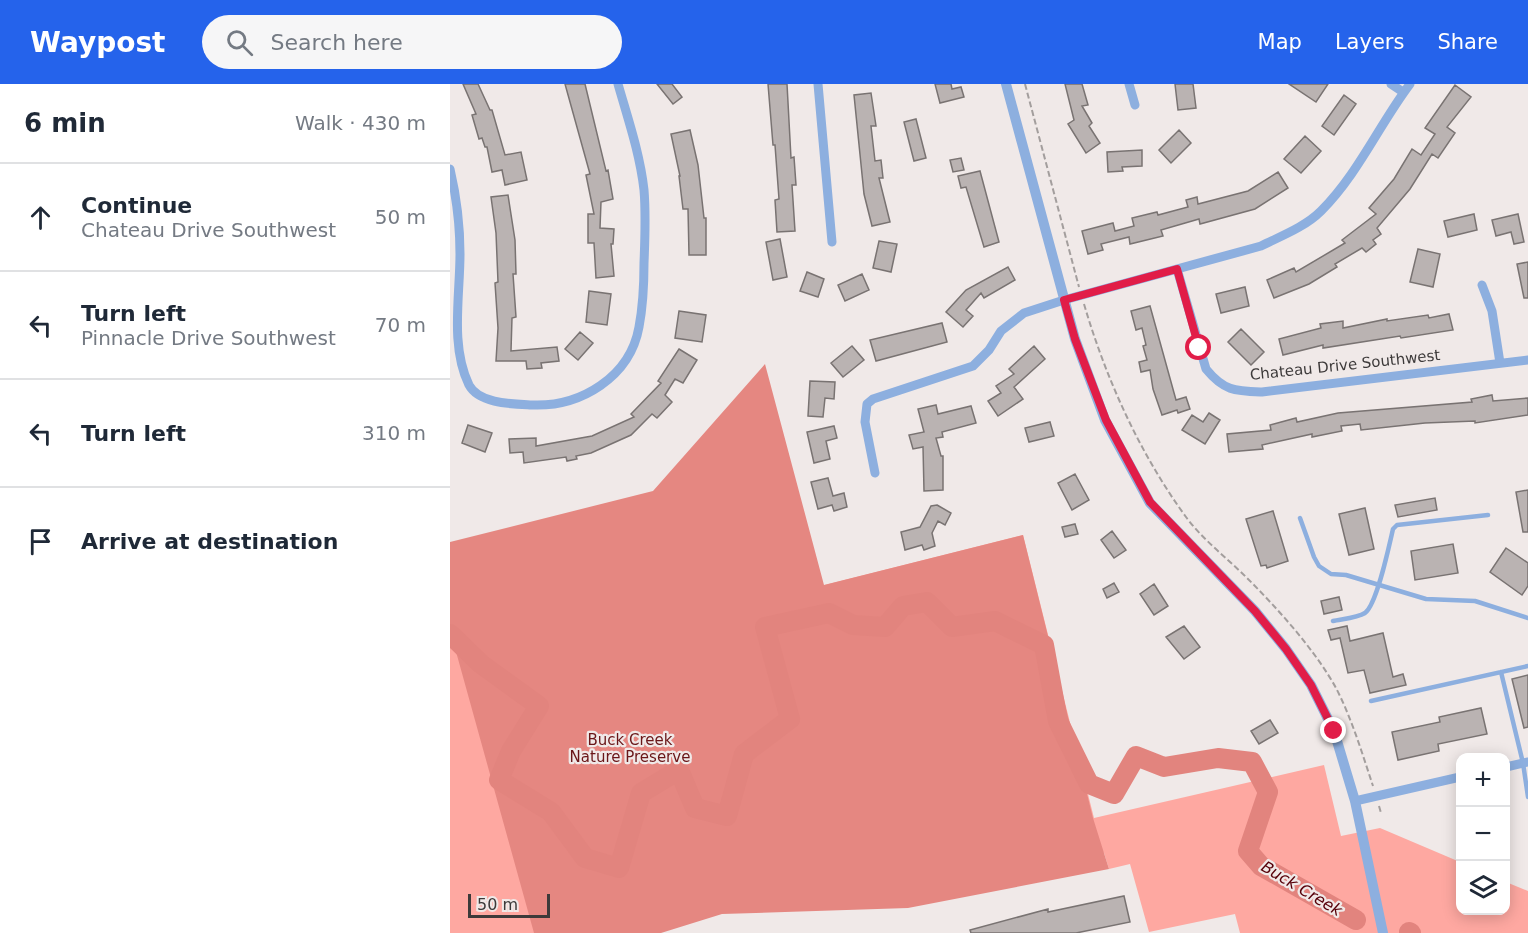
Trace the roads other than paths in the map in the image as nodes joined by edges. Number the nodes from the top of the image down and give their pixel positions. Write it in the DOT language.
graph roads {
  1 [pos="618,84"];
  2 [pos="818,84"];
  3 [pos="1006,84"];
  4 [pos="1129,84"];
  5 [pos="1391,84"];
  6 [pos="1410,84"];
  7 [pos="1403,93"];
  8 [pos="1135,105"];
  9 [pos="450,169"];
  10 [pos="832,242"];
  11 [pos="1177,269"];
  12 [pos="1482,285"];
  13 [pos="1064,300"];
  14 [pos="1528,360"];
  15 [pos="1500,363"];
  16 [pos="875,473"];
  17 [pos="1488,515"];
  18 [pos="1300,518"];
  19 [pos="1379,584"];
  20 [pos="1528,618"];
  21 [pos="1333,621"];
  22 [pos="1528,666"];
  23 [pos="1501,672"];
  24 [pos="1371,701"];
  25 [pos="1525,763"];
  26 [pos="1510,766"];
  27 [pos="1456,778"];
  28 [pos="1528,796"];
  29 [pos="1355,801"];
  30 [pos="1383,933"];
  1 -- 9 [label="street"];
  2 -- 10 [label="street"];
  3 -- 13 [label="street"];
  4 -- 8 [label="street"];
  5 -- 7 [label="street"];
  6 -- 7 [label="street"];
  7 -- 11 [label="street"];
  11 -- 13 [label="street"];
  11 -- 15 [label="street, Chateau Drive Southwest"];
  12 -- 15 [label="street"];
  13 -- 16 [label="street"];
  13 -- 29 [label="street"];
  14 -- 15 [label="street, Chateau Drive Southwest"];
  17 -- 19 [label="lane"];
  18 -- 19 [label="lane"];
  19 -- 20 [label="lane"];
  19 -- 21 [label="lane"];
  22 -- 23 [label="lane"];
  23 -- 24 [label="lane"];
  23 -- 25 [label="lane"];
  25 -- 26 [label="street"];
  25 -- 28 [label="lane"];
  27 -- 29 [label="street"];
  29 -- 30 [label="street"];
}
